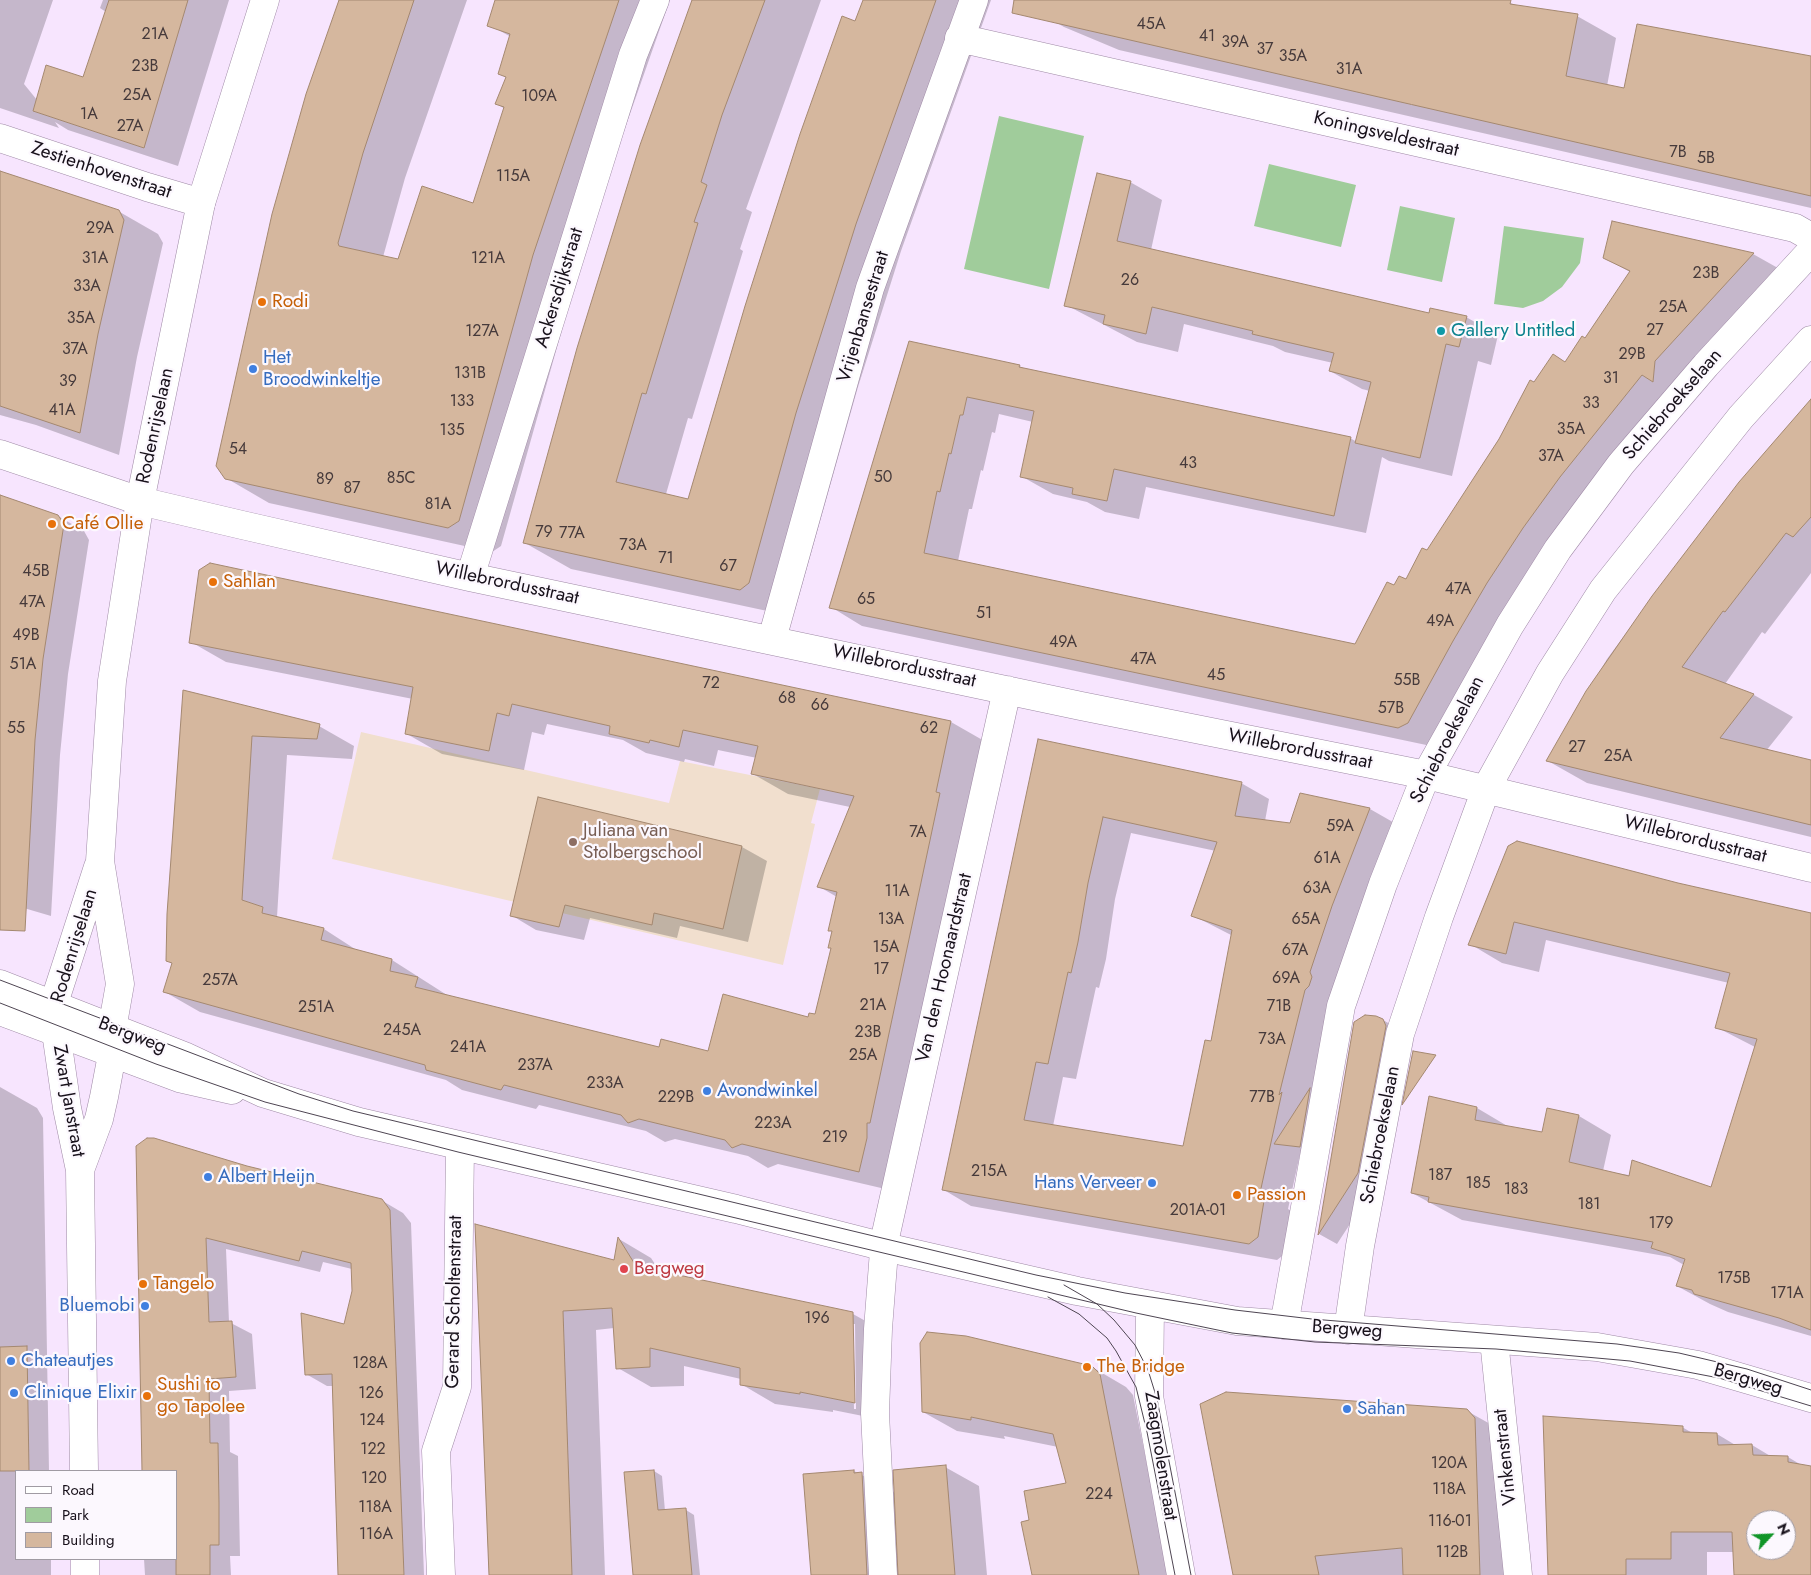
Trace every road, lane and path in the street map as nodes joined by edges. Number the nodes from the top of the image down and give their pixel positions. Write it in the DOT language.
graph roads {
  1 [pos="265,0"];
  2 [pos="655,0"];
  3 [pos="974,0"];
  4 [pos="958,38"];
  5 [pos="0,138"];
  6 [pos="201,202"];
  7 [pos="1811,237"];
  8 [pos="1811,251"];
  9 [pos="1811,340"];
  10 [pos="0,454"];
  11 [pos="140,501"];
  12 [pos="470,577"];
  13 [pos="772,639"];
  14 [pos="1007,690"];
  15 [pos="1426,775"];
  16 [pos="1486,789"];
  17 [pos="100,861"];
  18 [pos="1811,868"];
  19 [pos="0,984"];
  20 [pos="54,1005"];
  21 [pos="0,1011"];
  22 [pos="56,1032"];
  23 [pos="112,1042"];
  24 [pos="460,1147"];
  25 [pos="80,1170"];
  26 [pos="885,1247"];
  27 [pos="1150,1306"];
  28 [pos="1284,1325"];
  29 [pos="1348,1330"];
  30 [pos="1494,1340"];
  31 [pos="1811,1398"];
  32 [pos="84,1470"];
  33 [pos="85,1560"];
  34 [pos="85,1575"];
  35 [pos="441,1575"];
  36 [pos="884,1575"];
  37 [pos="1181,1575"];
  38 [pos="1518,1575"];
  1 -- 6 [label="street, Rodenrijselaan"];
  2 -- 12 [label="street, Ackersdijkstraat"];
  3 -- 4 [label="street, Vrijenbansestraat"];
  4 -- 7 [label="street, Koningsveldestraat"];
  4 -- 13 [label="street, Vrijenbansestraat"];
  5 -- 6 [label="street, Zestienhovenstraat"];
  6 -- 11 [label="street, Rodenrijselaan"];
  8 -- 15 [label="street, Schiebroekselaan"];
  9 -- 16 [label="street, Schiebroekselaan"];
  10 -- 11 [label="street, Willebrordusstraat"];
  11 -- 12 [label="street, Willebrordusstraat"];
  11 -- 17 [label="street, Rodenrijselaan"];
  12 -- 13 [label="street, Willebrordusstraat"];
  13 -- 14 [label="street, Willebrordusstraat"];
  14 -- 15 [label="street, Willebrordusstraat"];
  14 -- 26 [label="street, Van den Hoonaardstraat"];
  15 -- 16 [label="street, Willebrordusstraat"];
  15 -- 28 [label="street, Schiebroekselaan"];
  16 -- 18 [label="street, Willebrordusstraat"];
  16 -- 29 [label="street, Schiebroekselaan"];
  17 -- 20 [label="street, Rodenrijselaan"];
  17 -- 23 [label="street, Rodenrijselaan"];
  19 -- 20 [label="street, Bergweg"];
  20 -- 22 [label="street, Rodenrijselaan"];
  20 -- 23 [label="street, Bergweg"];
  21 -- 22 [label="street, Bergweg"];
  22 -- 23 [label="street, Bergweg"];
  22 -- 25 [label="street, Zwart Janstraat"];
  23 -- 24 [label="street, Bergweg"];
  23 -- 25 [label="street, Zwart Janstraat"];
  24 -- 26 [label="street, Bergweg"];
  24 -- 35 [label="street, Gerard Scholtenstraat"];
  25 -- 32 [label="street, Zwart Janstraat"];
  26 -- 27 [label="street, Bergweg"];
  26 -- 36 [label="street"];
  27 -- 28 [label="street, Bergweg"];
  27 -- 37 [label="street, Zaagmolenstraat"];
  28 -- 29 [label="street, Bergweg"];
  29 -- 30 [label="street, Bergweg"];
  30 -- 31 [label="street, Bergweg"];
  30 -- 38 [label="street, Vinkenstraat"];
  33 -- 34 [label="street"];
}
